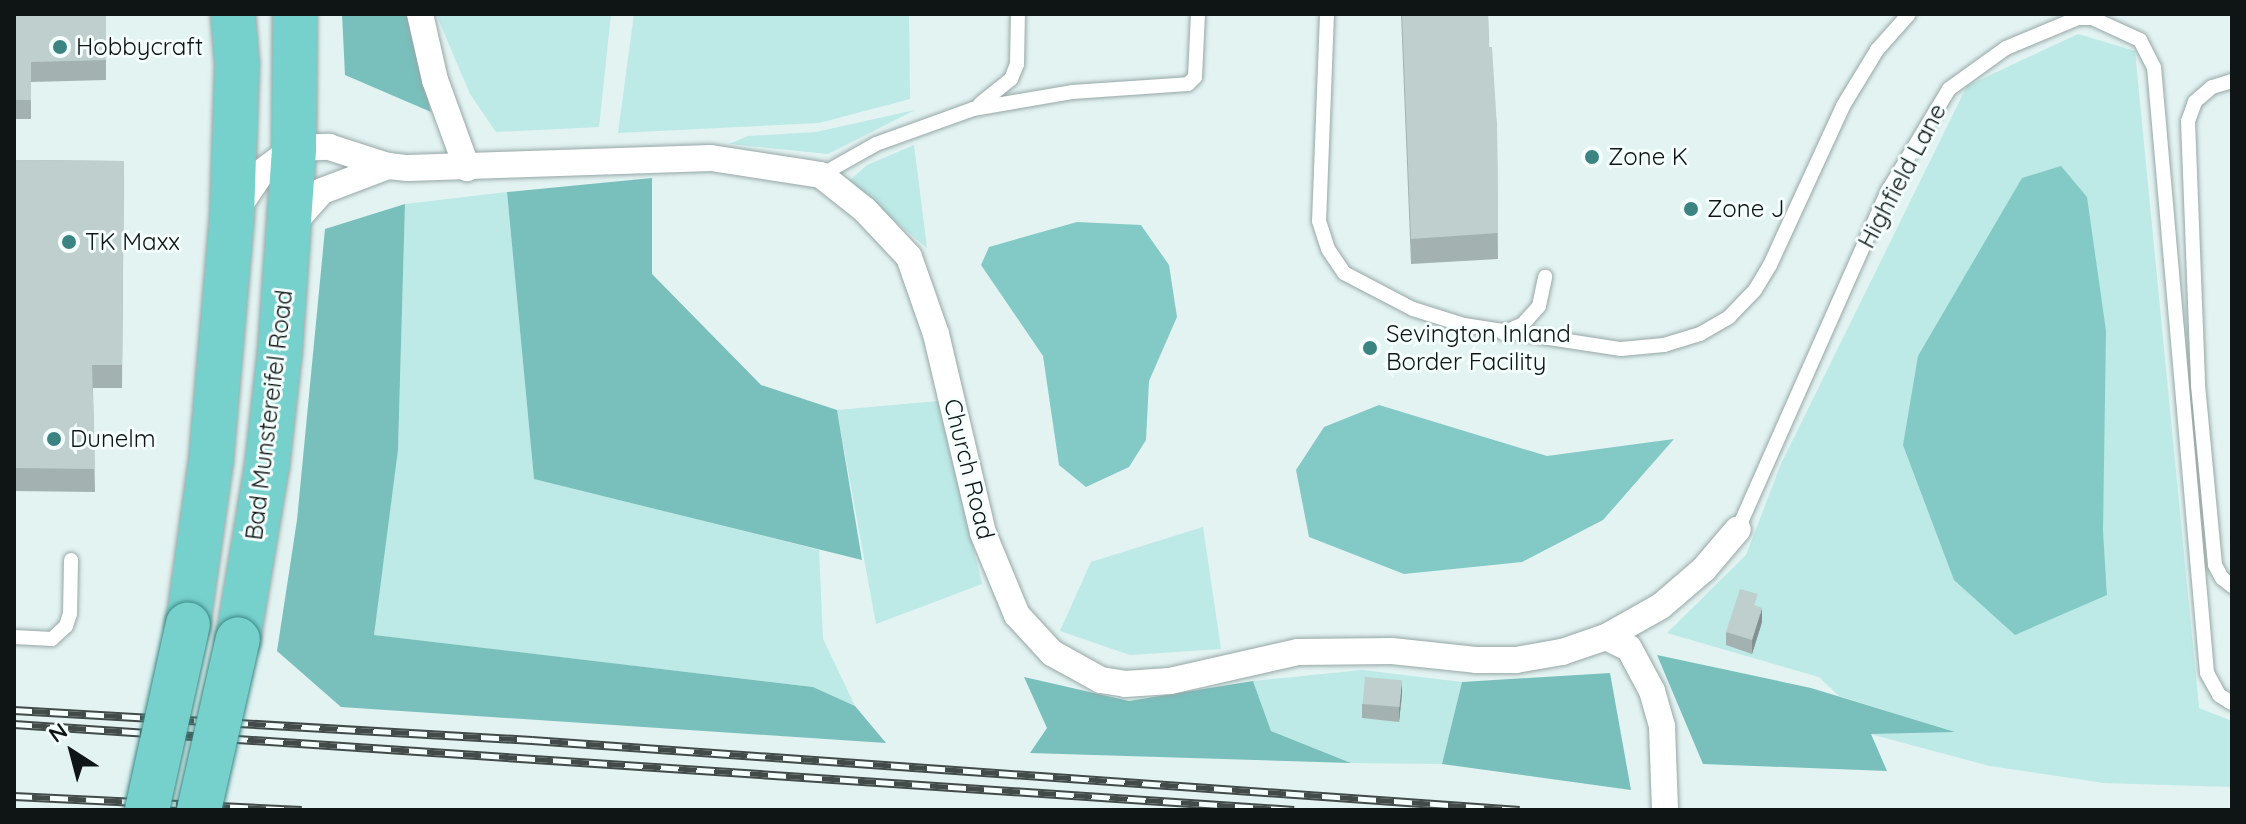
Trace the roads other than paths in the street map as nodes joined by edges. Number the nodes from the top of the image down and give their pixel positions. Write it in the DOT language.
graph roads {
  1 [pos="233,14"];
  2 [pos="295,14"];
  3 [pos="420,14"];
  4 [pos="1018,14"];
  5 [pos="1198,14"];
  6 [pos="1327,14"];
  7 [pos="1909,14"];
  8 [pos="2232,81"];
  9 [pos="973,109"];
  10 [pos="294,148"];
  11 [pos="388,166"];
  12 [pos="467,168"];
  13 [pos="821,175"];
  14 [pos="232,216"];
  15 [pos="290,227"];
  16 [pos="1545,277"];
  17 [pos="1503,334"];
  18 [pos="1738,529"];
  19 [pos="71,560"];
  20 [pos="2232,586"];
  21 [pos="14,637"];
  22 [pos="1606,637"];
  23 [pos="2232,703"];
  24 [pos="147,810"];
  25 [pos="199,810"];
  26 [pos="1665,810"];
  1 -- 14 [label="highway"];
  2 -- 10 [label="highway, Bad Munstereifel Road"];
  3 -- 12 [label="street"];
  4 -- 9 [label="lane"];
  5 -- 9 [label="lane"];
  6 -- 17 [label="lane"];
  7 -- 17 [label="lane"];
  8 -- 20 [label="lane"];
  9 -- 13 [label="lane"];
  10 -- 11 [label="street, Church Road"];
  10 -- 14 [label="street"];
  10 -- 15 [label="highway, Bad Munstereifel Road"];
  11 -- 12 [label="street, Church Road"];
  11 -- 15 [label="street, Church Road"];
  12 -- 13 [label="street, Church Road"];
  13 -- 22 [label="street, Church Road"];
  14 -- 24 [label="highway, bridge"];
  15 -- 25 [label="highway, Bad Munstereifel Road, bridge"];
  16 -- 17 [label="lane"];
  18 -- 22 [label="street, Highfield Lane"];
  18 -- 23 [label="lane, Highfield Lane"];
  19 -- 21 [label="lane"];
  22 -- 26 [label="street"];
}
